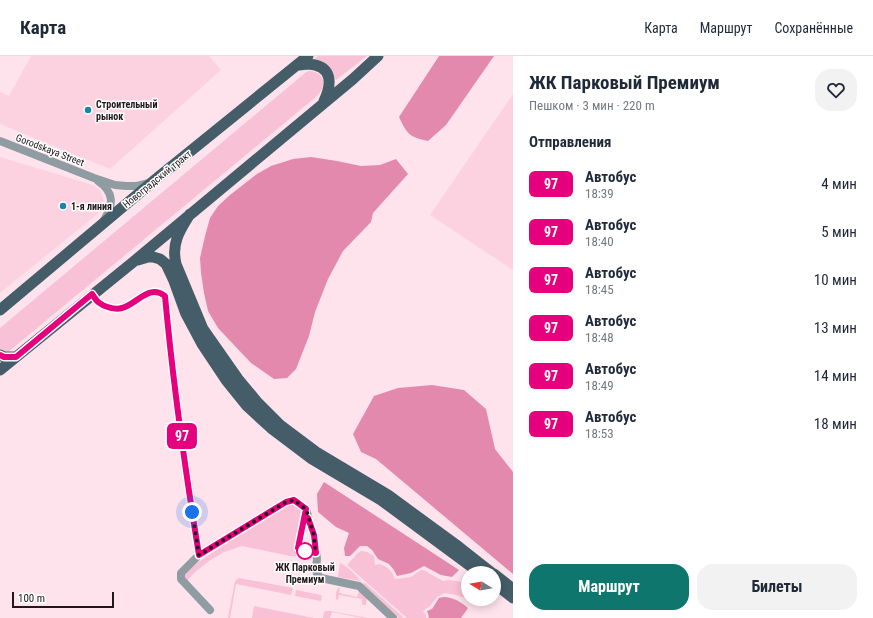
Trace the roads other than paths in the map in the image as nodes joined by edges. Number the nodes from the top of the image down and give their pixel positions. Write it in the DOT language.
graph roads {
  1 [pos="308,56"];
  2 [pos="378,56"];
  3 [pos="297,65"];
  4 [pos="322,105"];
  5 [pos="0,141"];
  6 [pos="94,178"];
  7 [pos="156,179"];
  8 [pos="190,214"];
  9 [pos="102,224"];
  10 [pos="132,262"];
  11 [pos="92,294"];
  12 [pos="0,310"];
  13 [pos="0,355"];
  14 [pos="16,357"];
  15 [pos="0,370"];
  16 [pos="199,555"];
  17 [pos="471,566"];
  18 [pos="483,566"];
  19 [pos="501,580"];
  20 [pos="501,589"];
  21 [pos="513,589"];
  22 [pos="513,598"];
  23 [pos="210,610"];
  24 [pos="391,616"];
  1 -- 3 [label="main road, Новоградский тракт"];
  2 -- 4 [label="main road"];
  3 -- 4 [label="main road"];
  3 -- 7 [label="main road, Новоградский тракт"];
  4 -- 8 [label="main road"];
  5 -- 6 [label="street, Gorodskaya Street"];
  6 -- 7 [label="street, Gorodskaya Street"];
  6 -- 9 [label="street"];
  7 -- 9 [label="main road, Новоградский тракт"];
  8 -- 10 [label="main road"];
  8 -- 18 [label="main road"];
  9 -- 12 [label="main road, Новоградский тракт"];
  10 -- 11 [label="main road"];
  10 -- 17 [label="main road"];
  11 -- 14 [label="main road"];
  11 -- 16 [label="street"];
  13 -- 14 [label="main road"];
  14 -- 15 [label="main road"];
  16 -- 23 [label="street"];
  16 -- 24 [label="street"];
  19 -- 21 [label="main road"];
  20 -- 22 [label="main road"];
}
